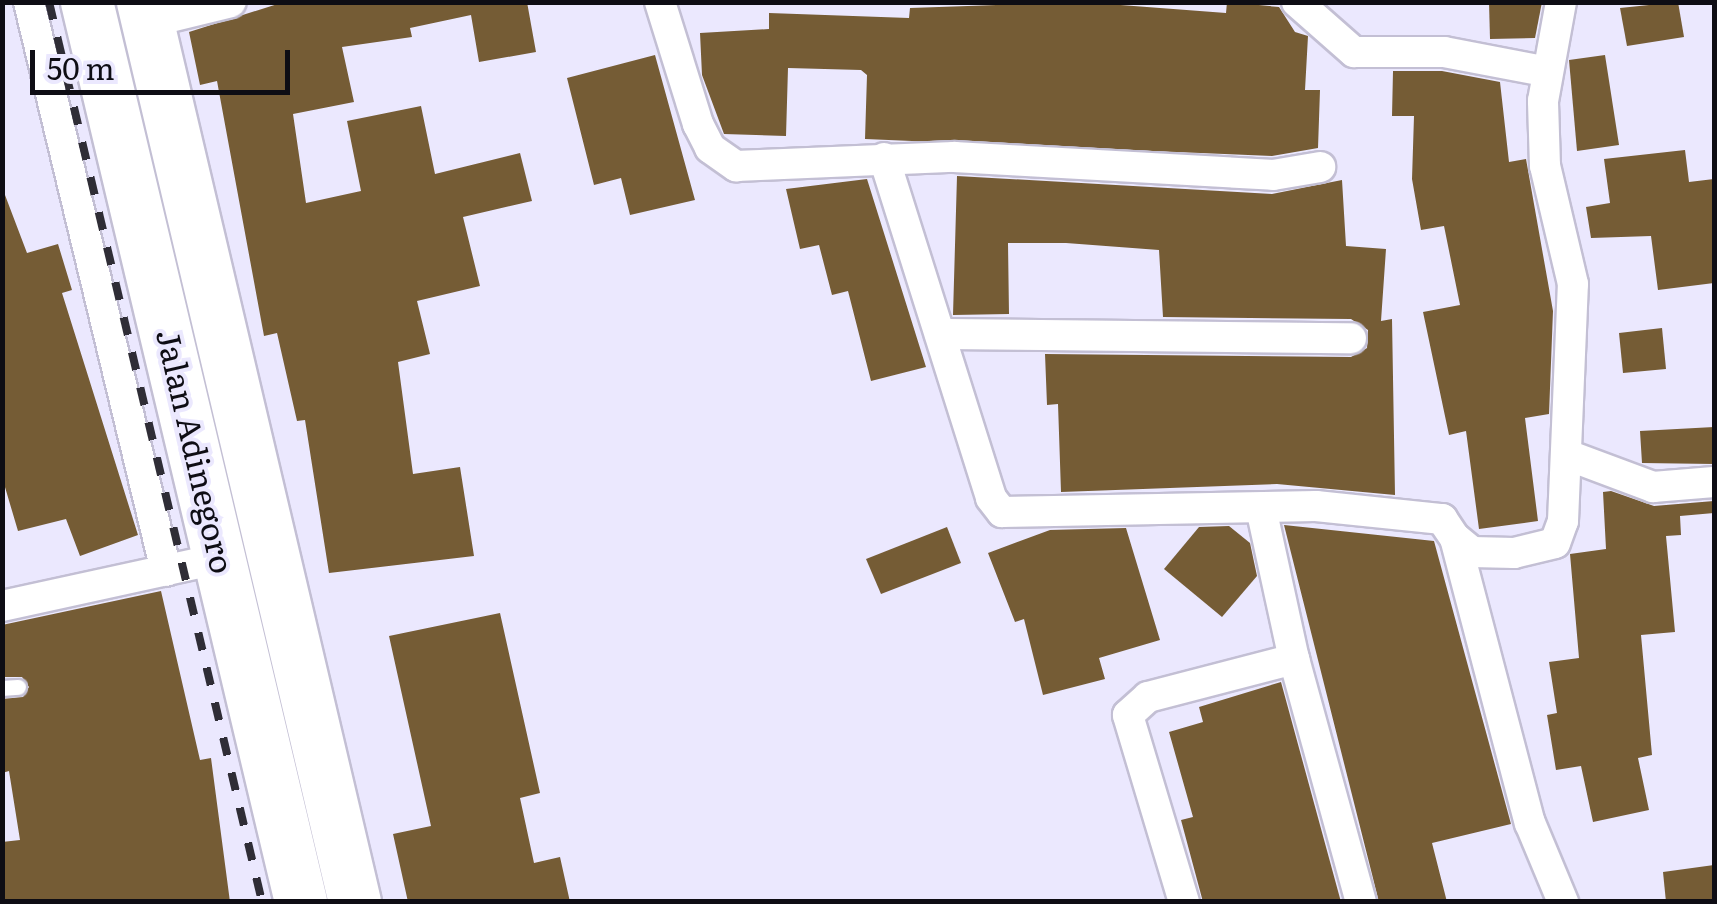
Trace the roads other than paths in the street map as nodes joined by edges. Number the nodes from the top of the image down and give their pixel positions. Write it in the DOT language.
graph roads {
  1 [pos="29,2"];
  2 [pos="87,2"];
  3 [pos="231,2"];
  4 [pos="660,2"];
  5 [pos="1297,2"];
  6 [pos="1561,2"];
  7 [pos="146,12"];
  8 [pos="1544,71"];
  9 [pos="884,158"];
  10 [pos="1320,167"];
  11 [pos="940,334"];
  12 [pos="1351,338"];
  13 [pos="1570,456"];
  14 [pos="1714,482"];
  15 [pos="1261,508"];
  16 [pos="1455,538"];
  17 [pos="224,558"];
  18 [pos="166,572"];
  19 [pos="2,606"];
  20 [pos="1294,659"];
  21 [pos="301,902"];
  22 [pos="354,902"];
  23 [pos="1184,902"];
  24 [pos="1361,902"];
  25 [pos="1563,902"];
  1 -- 18 [label="street"];
  2 -- 17 [label="highway, Jalan Adinegoro"];
  3 -- 7 [label="street"];
  4 -- 9 [label="street"];
  5 -- 8 [label="street"];
  6 -- 8 [label="street"];
  7 -- 22 [label="highway, Jalan Adinegoro"];
  8 -- 13 [label="street"];
  9 -- 10 [label="street"];
  9 -- 11 [label="street"];
  11 -- 12 [label="street"];
  11 -- 15 [label="street"];
  13 -- 14 [label="street"];
  13 -- 16 [label="street"];
  15 -- 16 [label="street"];
  15 -- 20 [label="street"];
  16 -- 25 [label="street"];
  17 -- 18 [label="street"];
  17 -- 21 [label="highway, Jalan Adinegoro"];
  18 -- 19 [label="street"];
  20 -- 23 [label="street"];
  20 -- 24 [label="street"];
}
